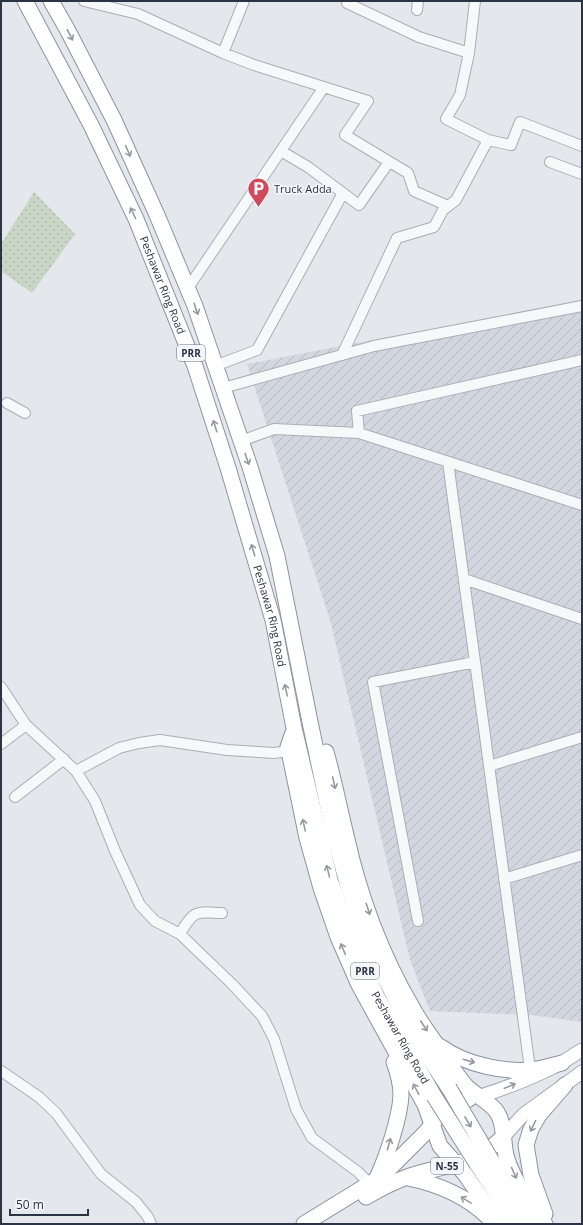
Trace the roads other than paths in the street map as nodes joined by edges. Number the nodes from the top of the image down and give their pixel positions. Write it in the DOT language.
graph roads {
  1 [pos="25,1"];
  2 [pos="51,1"];
  3 [pos="84,1"];
  4 [pos="244,1"];
  5 [pos="475,1"];
  6 [pos="347,2"];
  7 [pos="223,53"];
  8 [pos="468,53"];
  9 [pos="324,87"];
  10 [pos="488,140"];
  11 [pos="582,146"];
  12 [pos="281,151"];
  13 [pos="389,162"];
  14 [pos="550,162"];
  15 [pos="582,174"];
  16 [pos="343,193"];
  17 [pos="448,206"];
  18 [pos="188,288"];
  19 [pos="582,306"];
  20 [pos="342,354"];
  21 [pos="582,360"];
  22 [pos="215,366"];
  23 [pos="223,388"];
  24 [pos="3,403"];
  25 [pos="25,413"];
  26 [pos="359,433"];
  27 [pos="241,440"];
  28 [pos="448,462"];
  29 [pos="582,505"];
  30 [pos="464,579"];
  31 [pos="582,619"];
  32 [pos="475,662"];
  33 [pos="1,687"];
  34 [pos="310,722"];
  35 [pos="26,725"];
  36 [pos="294,728"];
  37 [pos="582,737"];
  38 [pos="1,744"];
  39 [pos="289,751"];
  40 [pos="64,759"];
  41 [pos="489,766"];
  42 [pos="76,771"];
  43 [pos="15,796"];
  44 [pos="582,854"];
  45 [pos="504,879"];
  46 [pos="222,913"];
  47 [pos="418,921"];
  48 [pos="180,934"];
  49 [pos="385,1034"];
  50 [pos="435,1043"];
  51 [pos="582,1050"];
  52 [pos="562,1063"];
  53 [pos="1,1071"];
  54 [pos="536,1071"];
  55 [pos="582,1072"];
  56 [pos="566,1085"];
  57 [pos="478,1097"];
  58 [pos="432,1124"];
  59 [pos="504,1136"];
  60 [pos="457,1164"];
  61 [pos="406,1178"];
  62 [pos="378,1182"];
  63 [pos="151,1224"];
  64 [pos="304,1224"];
  65 [pos="322,1224"];
  66 [pos="496,1224"];
  67 [pos="499,1224"];
  68 [pos="516,1224"];
  69 [pos="532,1224"];
  70 [pos="546,1224"];
  71 [pos="549,1224"];
  36 -- 1 [label="highway, Peshawar Ring Road / PRR, one-way"];
  2 -- 18 [label="highway, Peshawar Ring Road / PRR, one-way"];
  3 -- 7 [label="street"];
  4 -- 7 [label="street"];
  5 -- 8 [label="street"];
  6 -- 8 [label="street"];
  7 -- 9 [label="street"];
  8 -- 10 [label="street"];
  9 -- 12 [label="street"];
  9 -- 13 [label="street"];
  10 -- 11 [label="street"];
  10 -- 17 [label="street"];
  12 -- 16 [label="street"];
  12 -- 18 [label="street"];
  13 -- 16 [label="street"];
  13 -- 17 [label="street"];
  14 -- 15 [label="street"];
  16 -- 22 [label="street"];
  17 -- 20 [label="street"];
  18 -- 22 [label="highway, Peshawar Ring Road / PRR, one-way"];
  19 -- 20 [label="street"];
  20 -- 23 [label="street"];
  21 -- 26 [label="street"];
  22 -- 23 [label="highway, Peshawar Ring Road / PRR"];
  23 -- 27 [label="highway, Peshawar Ring Road / PRR"];
  24 -- 25 [label="street"];
  26 -- 27 [label="street"];
  26 -- 28 [label="street"];
  27 -- 34 [label="highway, Peshawar Ring Road / PRR, one-way"];
  28 -- 29 [label="street"];
  28 -- 30 [label="street"];
  30 -- 31 [label="street"];
  30 -- 32 [label="street"];
  32 -- 41 [label="street"];
  32 -- 47 [label="street"];
  33 -- 35 [label="street"];
  34 -- 50 [label="highway, one-way"];
  34 -- 69 [label="highway, Peshawar Ring Road / PRR, one-way, bridge"];
  35 -- 38 [label="street"];
  35 -- 40 [label="street"];
  36 -- 39 [label="highway"];
  68 -- 36 [label="highway, Peshawar Ring Road / PRR, one-way, bridge"];
  37 -- 41 [label="street"];
  39 -- 42 [label="street"];
  49 -- 39 [label="highway, one-way"];
  40 -- 42 [label="street"];
  40 -- 43 [label="street"];
  41 -- 45 [label="street"];
  42 -- 48 [label="street"];
  44 -- 45 [label="street"];
  45 -- 54 [label="street"];
  46 -- 48 [label="street"];
  48 -- 62 [label="street"];
  58 -- 49 [label="highway, one-way"];
  62 -- 49 [label="highway, one-way"];
  50 -- 54 [label="highway, one-way"];
  50 -- 57 [label="highway"];
  51 -- 52 [label="main road"];
  52 -- 54 [label="highway"];
  53 -- 63 [label="street"];
  57 -- 54 [label="main road, N-55, one-way"];
  55 -- 56 [label="main road, N-55"];
  56 -- 59 [label="main road, N-55"];
  56 -- 71 [label="highway, one-way"];
  57 -- 58 [label="highway, N-55"];
  57 -- 59 [label="highway"];
  58 -- 60 [label="highway"];
  58 -- 62 [label="highway, N-55"];
  59 -- 60 [label="highway, N-55"];
  59 -- 70 [label="highway, one-way"];
  60 -- 61 [label="highway, N-55"];
  60 -- 67 [label="highway"];
  61 -- 62 [label="highway, N-55"];
  66 -- 61 [label="highway, one-way"];
  62 -- 64 [label="highway, N-55"];
  62 -- 65 [label="highway, N-55"];
}
